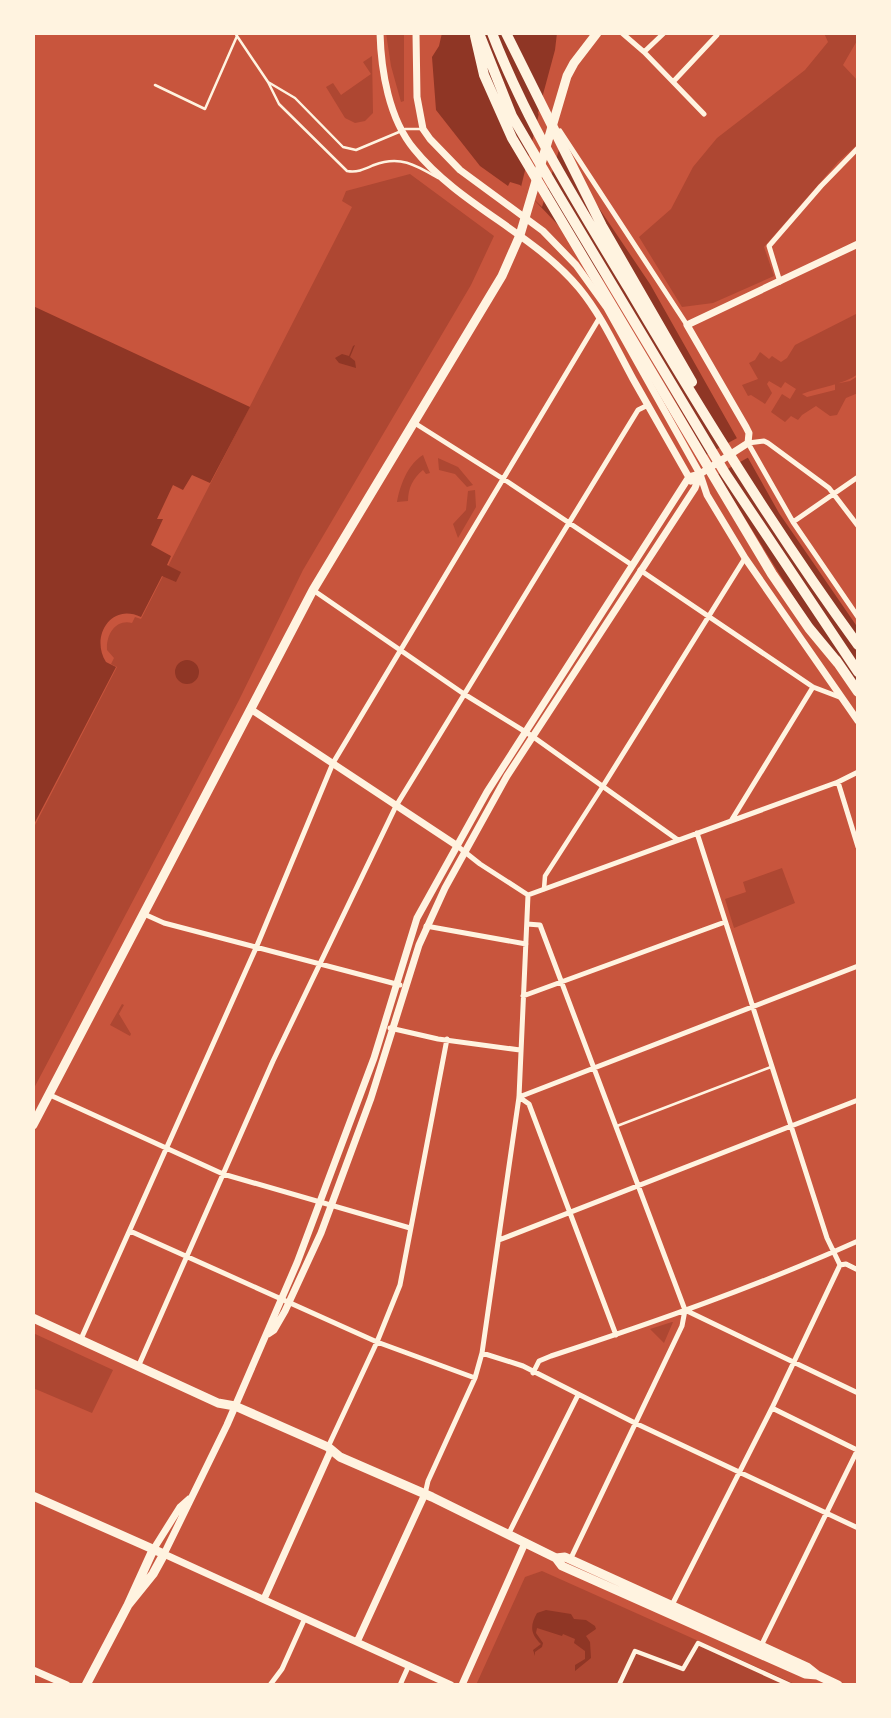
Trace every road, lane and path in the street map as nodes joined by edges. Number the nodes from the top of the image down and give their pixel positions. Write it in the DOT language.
graph roads {
  1 [pos="380,33"];
  2 [pos="416,33"];
  3 [pos="469,33"];
  4 [pos="477,33"];
  5 [pos="492,33"];
  6 [pos="506,33"];
  7 [pos="622,33"];
  8 [pos="664,33"];
  9 [pos="715,33"];
  10 [pos="236,35"];
  11 [pos="592,36"];
  12 [pos="643,52"];
  13 [pos="268,82"];
  14 [pos="673,82"];
  15 [pos="155,85"];
  16 [pos="704,114"];
  17 [pos="512,116"];
  18 [pos="553,122"];
  19 [pos="424,129"];
  20 [pos="402,130"];
  21 [pos="858,148"];
  22 [pos="450,185"];
  23 [pos="526,218"];
  24 [pos="520,234"];
  25 [pos="858,244"];
  26 [pos="780,282"];
  27 [pos="600,317"];
  28 [pos="687,325"];
  29 [pos="648,405"];
  30 [pos="413,422"];
  31 [pos="720,438"];
  32 [pos="748,443"];
  33 [pos="725,473"];
  34 [pos="700,474"];
  35 [pos="688,477"];
  36 [pos="858,477"];
  37 [pos="502,478"];
  38 [pos="695,488"];
  39 [pos="834,494"];
  40 [pos="706,495"];
  41 [pos="793,522"];
  42 [pos="568,523"];
  43 [pos="858,526"];
  44 [pos="745,558"];
  45 [pos="632,565"];
  46 [pos="640,570"];
  47 [pos="313,590"];
  48 [pos="710,617"];
  49 [pos="858,617"];
  50 [pos="858,645"];
  51 [pos="400,650"];
  52 [pos="838,663"];
  53 [pos="858,672"];
  54 [pos="813,687"];
  55 [pos="858,692"];
  56 [pos="464,694"];
  57 [pos="842,698"];
  58 [pos="252,710"];
  59 [pos="858,721"];
  60 [pos="529,734"];
  61 [pos="333,763"];
  62 [pos="858,772"];
  63 [pos="838,782"];
  64 [pos="603,786"];
  65 [pos="396,806"];
  66 [pos="731,821"];
  67 [pos="697,833"];
  68 [pos="678,840"];
  69 [pos="456,845"];
  70 [pos="858,847"];
  71 [pos="465,852"];
  72 [pos="544,889"];
  73 [pos="528,895"];
  74 [pos="144,914"];
  75 [pos="725,922"];
  76 [pos="527,924"];
  77 [pos="426,926"];
  78 [pos="526,944"];
  79 [pos="256,948"];
  80 [pos="319,964"];
  81 [pos="858,966"];
  82 [pos="561,981"];
  83 [pos="396,984"];
  84 [pos="405,987"];
  85 [pos="523,996"];
  86 [pos="752,1007"];
  87 [pos="383,1027"];
  88 [pos="393,1028"];
  89 [pos="447,1039"];
  90 [pos="520,1050"];
  91 [pos="772,1067"];
  92 [pos="595,1069"];
  93 [pos="50,1095"];
  94 [pos="519,1097"];
  95 [pos="858,1100"];
  96 [pos="33,1125"];
  97 [pos="617,1126"];
  98 [pos="791,1126"];
  99 [pos="167,1148"];
  100 [pos="223,1174"];
  101 [pos="638,1185"];
  102 [pos="320,1203"];
  103 [pos="331,1206"];
  104 [pos="571,1212"];
  105 [pos="410,1228"];
  106 [pos="130,1231"];
  107 [pos="499,1240"];
  108 [pos="858,1241"];
  109 [pos="833,1253"];
  110 [pos="187,1256"];
  111 [pos="840,1265"];
  112 [pos="858,1270"];
  113 [pos="280,1298"];
  114 [pos="289,1302"];
  115 [pos="685,1310"];
  116 [pos="33,1318"];
  117 [pos="268,1334"];
  118 [pos="616,1335"];
  119 [pos="81,1339"];
  120 [pos="377,1342"];
  121 [pos="482,1353"];
  122 [pos="793,1363"];
  123 [pos="138,1367"];
  124 [pos="533,1373"];
  125 [pos="475,1378"];
  126 [pos="858,1394"];
  127 [pos="578,1395"];
  128 [pos="235,1406"];
  129 [pos="772,1408"];
  130 [pos="635,1423"];
  131 [pos="329,1449"];
  132 [pos="857,1449"];
  133 [pos="740,1472"];
  134 [pos="425,1494"];
  135 [pos="33,1496"];
  136 [pos="190,1499"];
  137 [pos="826,1513"];
  138 [pos="858,1528"];
  139 [pos="508,1535"];
  140 [pos="525,1543"];
  141 [pos="153,1550"];
  142 [pos="164,1554"];
  143 [pos="556,1558"];
  144 [pos="570,1559"];
  145 [pos="264,1599"];
  146 [pos="128,1605"];
  147 [pos="672,1605"];
  148 [pos="305,1618"];
  149 [pos="357,1642"];
  150 [pos="761,1646"];
  151 [pos="409,1665"];
  152 [pos="33,1670"];
  153 [pos="817,1675"];
  154 [pos="67,1685"];
  155 [pos="86,1685"];
  156 [pos="270,1685"];
  157 [pos="400,1685"];
  158 [pos="451,1685"];
  159 [pos="463,1685"];
  160 [pos="619,1685"];
  161 [pos="790,1685"];
  162 [pos="838,1685"];
  1 -- 20 [label="street"];
  2 -- 19 [label="street"];
  3 -- 17 [label="highway"];
  4 -- 17 [label="highway"];
  4 -- 52 [label="highway"];
  5 -- 31 [label="highway"];
  6 -- 31 [label="highway"];
  7 -- 12 [label="street"];
  8 -- 12 [label="street"];
  9 -- 14 [label="street"];
  10 -- 13 [label="lane"];
  10 -- 15 [label="lane"];
  11 -- 18 [label="main road"];
  12 -- 14 [label="street"];
  13 -- 20 [label="lane"];
  13 -- 22 [label="lane"];
  14 -- 16 [label="street"];
  17 -- 33 [label="highway"];
  18 -- 23 [label="main road"];
  18 -- 28 [label="street"];
  19 -- 20 [label="lane"];
  19 -- 23 [label="street"];
  20 -- 22 [label="street"];
  21 -- 26 [label="street"];
  22 -- 24 [label="street"];
  23 -- 24 [label="main road"];
  23 -- 34 [label="street"];
  24 -- 27 [label="street"];
  24 -- 30 [label="main road"];
  25 -- 26 [label="street"];
  26 -- 28 [label="street"];
  27 -- 29 [label="street"];
  27 -- 37 [label="street"];
  28 -- 32 [label="street"];
  29 -- 35 [label="street"];
  29 -- 42 [label="street"];
  30 -- 37 [label="street"];
  30 -- 47 [label="main road"];
  31 -- 50 [label="highway"];
  32 -- 34 [label="street"];
  32 -- 39 [label="street"];
  32 -- 41 [label="street"];
  33 -- 52 [label="highway"];
  33 -- 53 [label="highway"];
  34 -- 35 [label="street"];
  34 -- 38 [label="street"];
  34 -- 40 [label="street"];
  35 -- 38 [label="street"];
  35 -- 45 [label="street"];
  36 -- 39 [label="street"];
  37 -- 42 [label="street"];
  37 -- 51 [label="street"];
  38 -- 40 [label="street"];
  38 -- 46 [label="street"];
  39 -- 41 [label="street"];
  39 -- 43 [label="street"];
  40 -- 44 [label="street"];
  41 -- 49 [label="street"];
  42 -- 45 [label="street"];
  42 -- 56 [label="street"];
  44 -- 48 [label="street"];
  44 -- 57 [label="street"];
  45 -- 60 [label="street"];
  46 -- 48 [label="street"];
  46 -- 60 [label="street"];
  47 -- 51 [label="street"];
  47 -- 58 [label="main road"];
  48 -- 54 [label="street"];
  48 -- 64 [label="street"];
  51 -- 56 [label="street"];
  51 -- 61 [label="street"];
  52 -- 55 [label="highway"];
  54 -- 57 [label="street"];
  54 -- 66 [label="street"];
  56 -- 60 [label="street"];
  56 -- 65 [label="street"];
  57 -- 59 [label="street"];
  58 -- 61 [label="street"];
  58 -- 74 [label="main road"];
  60 -- 64 [label="street"];
  60 -- 69 [label="street"];
  60 -- 71 [label="street"];
  61 -- 65 [label="street"];
  61 -- 79 [label="street"];
  62 -- 63 [label="street"];
  63 -- 66 [label="street"];
  63 -- 70 [label="street"];
  64 -- 68 [label="street"];
  64 -- 72 [label="street"];
  65 -- 69 [label="street"];
  65 -- 80 [label="street"];
  66 -- 67 [label="street"];
  67 -- 68 [label="street"];
  67 -- 75 [label="street"];
  68 -- 72 [label="street"];
  69 -- 71 [label="street"];
  69 -- 83 [label="street"];
  71 -- 73 [label="street"];
  71 -- 77 [label="street"];
  72 -- 73 [label="street"];
  73 -- 76 [label="street"];
  74 -- 79 [label="street"];
  74 -- 93 [label="main road"];
  75 -- 82 [label="street"];
  75 -- 86 [label="street"];
  76 -- 78 [label="street"];
  76 -- 82 [label="street"];
  77 -- 78 [label="street"];
  77 -- 84 [label="street"];
  78 -- 85 [label="street"];
  79 -- 80 [label="street"];
  79 -- 99 [label="street"];
  80 -- 83 [label="street"];
  80 -- 100 [label="street"];
  81 -- 86 [label="street"];
  82 -- 85 [label="street"];
  82 -- 92 [label="street"];
  83 -- 84 [label="street"];
  83 -- 87 [label="street"];
  84 -- 88 [label="street"];
  85 -- 90 [label="street"];
  86 -- 91 [label="street"];
  86 -- 92 [label="street"];
  87 -- 88 [label="street"];
  87 -- 102 [label="street"];
  88 -- 89 [label="street"];
  88 -- 103 [label="street"];
  89 -- 90 [label="street"];
  89 -- 105 [label="street"];
  90 -- 94 [label="street"];
  91 -- 97 [label="lane"];
  91 -- 98 [label="street"];
  92 -- 94 [label="street"];
  92 -- 97 [label="street"];
  93 -- 96 [label="main road"];
  93 -- 99 [label="street"];
  94 -- 104 [label="street"];
  94 -- 107 [label="street"];
  95 -- 98 [label="street"];
  97 -- 101 [label="street"];
  98 -- 101 [label="street"];
  98 -- 109 [label="street"];
  99 -- 100 [label="street"];
  99 -- 106 [label="street"];
  100 -- 102 [label="street"];
  100 -- 110 [label="street"];
  101 -- 104 [label="street"];
  101 -- 115 [label="street"];
  102 -- 103 [label="street"];
  102 -- 113 [label="street"];
  103 -- 105 [label="street"];
  103 -- 114 [label="street"];
  104 -- 107 [label="street"];
  104 -- 118 [label="street"];
  105 -- 120 [label="street"];
  106 -- 110 [label="street"];
  106 -- 119 [label="street"];
  107 -- 121 [label="street"];
  108 -- 109 [label="street"];
  109 -- 111 [label="street"];
  109 -- 115 [label="street"];
  110 -- 113 [label="street"];
  110 -- 123 [label="street"];
  111 -- 112 [label="street"];
  111 -- 122 [label="street"];
  113 -- 114 [label="street"];
  113 -- 117 [label="street"];
  114 -- 117 [label="street"];
  114 -- 120 [label="street"];
  115 -- 118 [label="street"];
  115 -- 122 [label="street"];
  115 -- 130 [label="street"];
  116 -- 119 [label="main road"];
  117 -- 128 [label="street"];
  118 -- 124 [label="street"];
  119 -- 123 [label="main road"];
  120 -- 125 [label="street"];
  120 -- 131 [label="street"];
  121 -- 124 [label="street"];
  121 -- 125 [label="street"];
  122 -- 126 [label="street"];
  122 -- 129 [label="street"];
  123 -- 128 [label="main road"];
  124 -- 127 [label="street"];
  125 -- 134 [label="street"];
  127 -- 130 [label="street"];
  127 -- 139 [label="street"];
  128 -- 131 [label="main road"];
  128 -- 136 [label="street"];
  129 -- 132 [label="street"];
  129 -- 133 [label="street"];
  130 -- 133 [label="street"];
  130 -- 144 [label="street"];
  131 -- 134 [label="main road"];
  131 -- 145 [label="street"];
  132 -- 137 [label="street"];
  133 -- 137 [label="street"];
  133 -- 147 [label="street"];
  134 -- 139 [label="main road"];
  134 -- 149 [label="street"];
  135 -- 141 [label="main road"];
  136 -- 141 [label="street"];
  136 -- 142 [label="street"];
  137 -- 138 [label="street"];
  137 -- 150 [label="street"];
  139 -- 140 [label="main road"];
  140 -- 143 [label="main road"];
  140 -- 159 [label="street"];
  141 -- 142 [label="main road"];
  141 -- 146 [label="main road"];
  142 -- 145 [label="street"];
  142 -- 146 [label="main road"];
  143 -- 144 [label="main road"];
  143 -- 153 [label="main road"];
  144 -- 147 [label="main road"];
  145 -- 148 [label="street"];
  146 -- 155 [label="main road"];
  147 -- 150 [label="main road"];
  148 -- 149 [label="street"];
  148 -- 156 [label="street"];
  149 -- 151 [label="street"];
  150 -- 153 [label="main road"];
  151 -- 157 [label="street"];
  151 -- 158 [label="street"];
  152 -- 154 [label="street"];
  153 -- 162 [label="main road"];
  160 -- 161 [label="street"];
}
